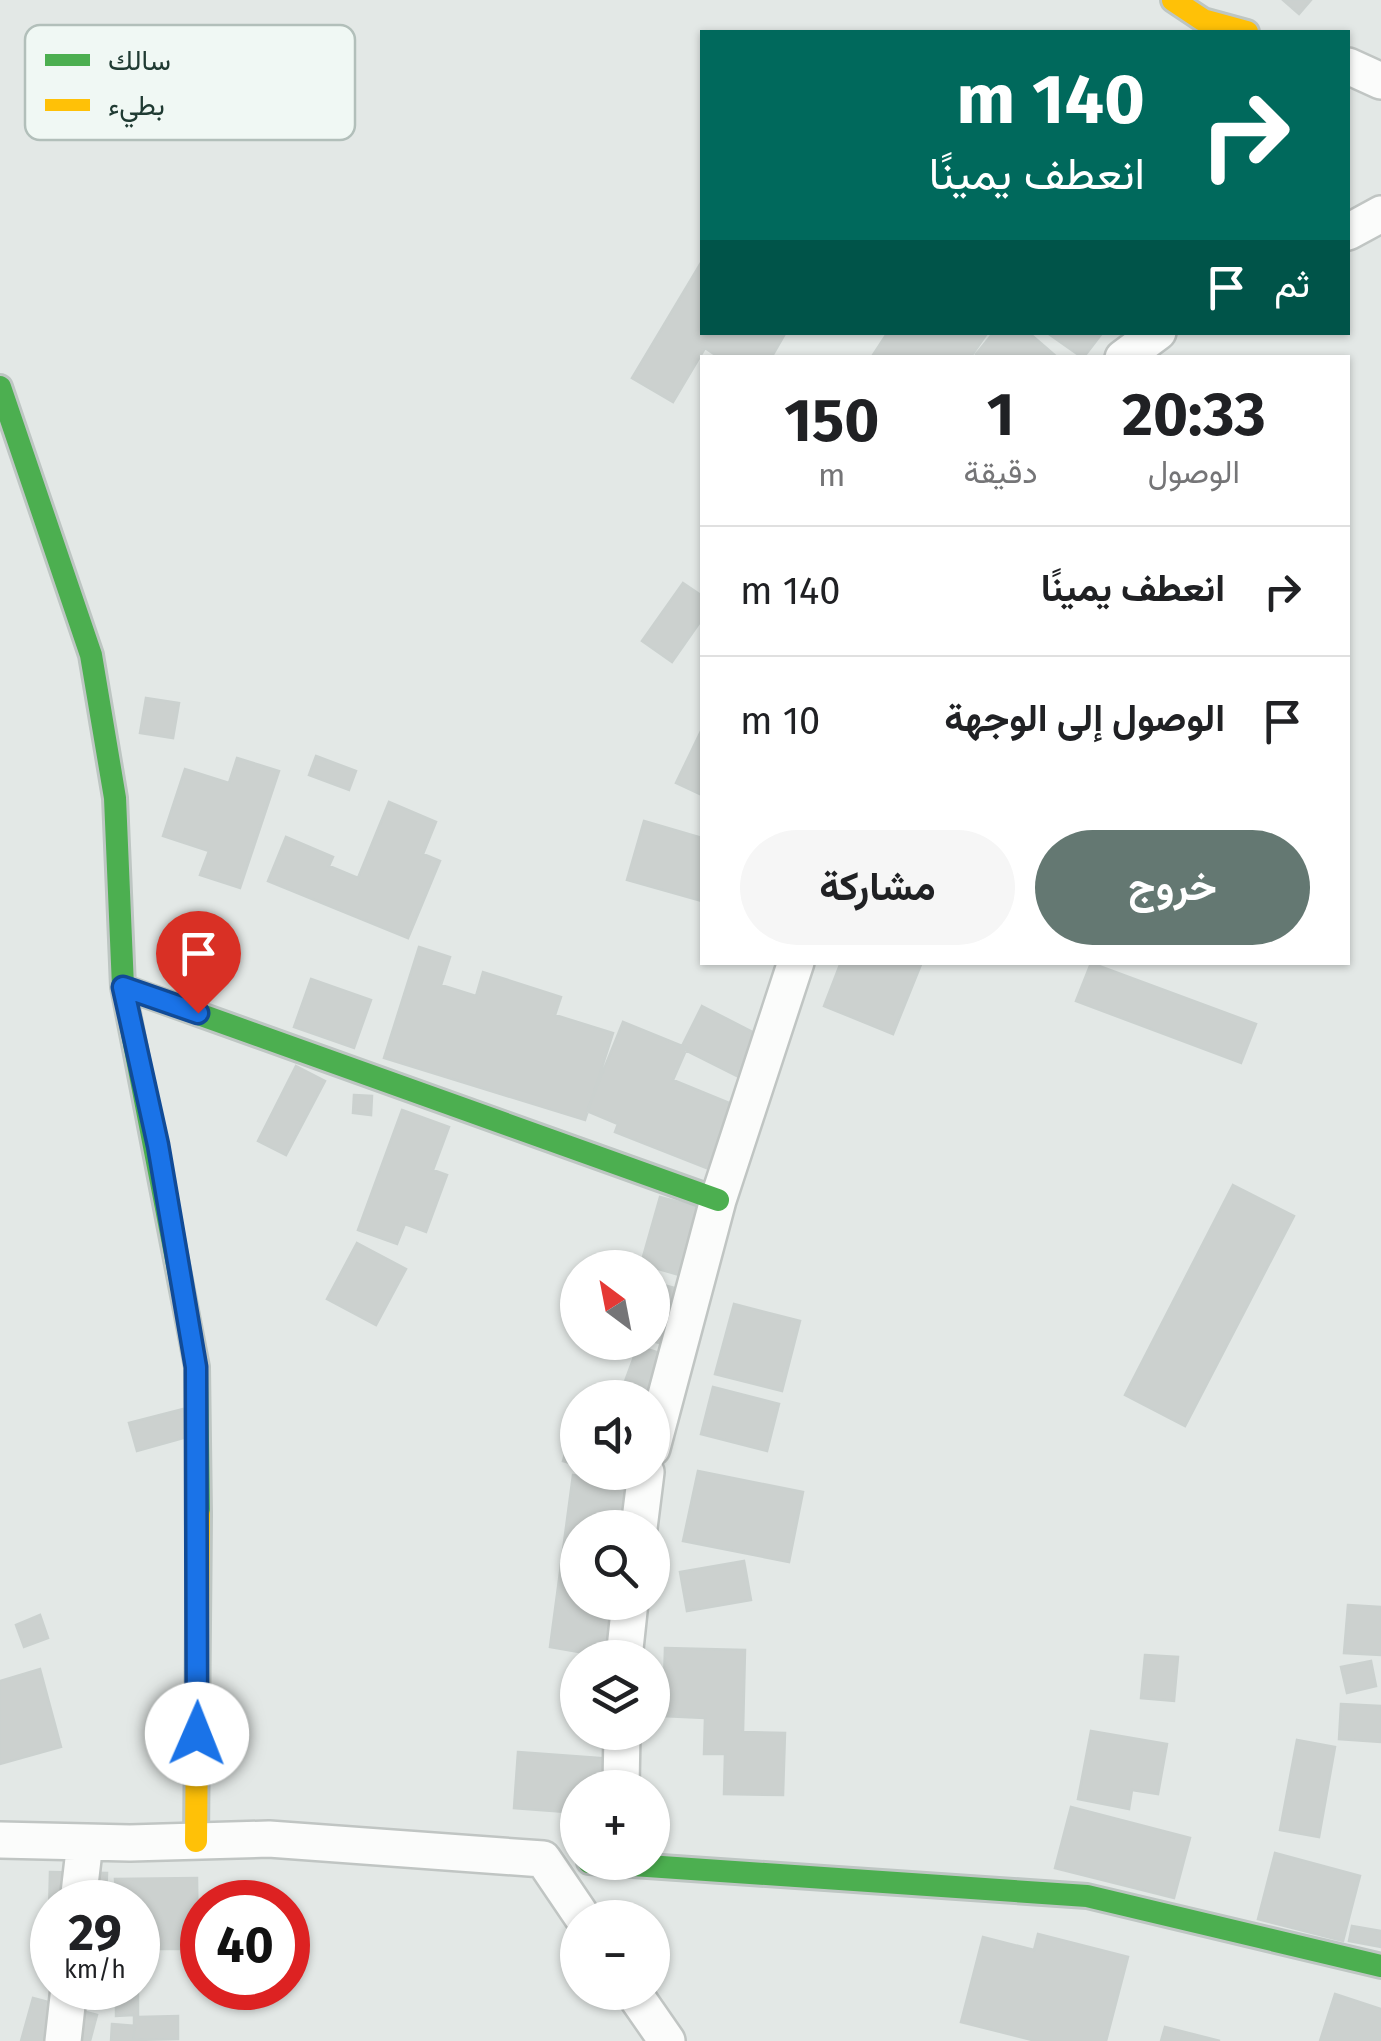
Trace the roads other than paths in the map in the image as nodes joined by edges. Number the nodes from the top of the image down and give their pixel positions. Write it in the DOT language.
graph roads {
  1 [pos="1173,0"];
  2 [pos="1240,30"];
  3 [pos="1350,67"];
  4 [pos="1381,80"];
  5 [pos="1154,335"];
  6 [pos="1127,355"];
  7 [pos="0,387"];
  8 [pos="795,965"];
  9 [pos="123,987"];
  10 [pos="718,1200"];
  11 [pos="670,1380"];
  12 [pos="0,1840"];
  13 [pos="196,1841"];
  14 [pos="85,1842"];
  15 [pos="560,1860"];
  16 [pos="670,1867"];
  17 [pos="81,1880"];
  18 [pos="1381,1966"];
  19 [pos="66,2010"];
  20 [pos="646,2010"];
  21 [pos="62,2041"];
  22 [pos="667,2041"];
  1 -- 2 [label="street"];
  3 -- 4 [label="street"];
  5 -- 6 [label="street"];
  7 -- 9 [label="street"];
  8 -- 10 [label="street"];
  9 -- 10 [label="street"];
  9 -- 13 [label="street"];
  10 -- 11 [label="street"];
  12 -- 14 [label="street"];
  13 -- 14 [label="street"];
  13 -- 15 [label="street"];
  14 -- 17 [label="street"];
  16 -- 18 [label="street"];
  19 -- 21 [label="street"];
  20 -- 22 [label="street"];
}
